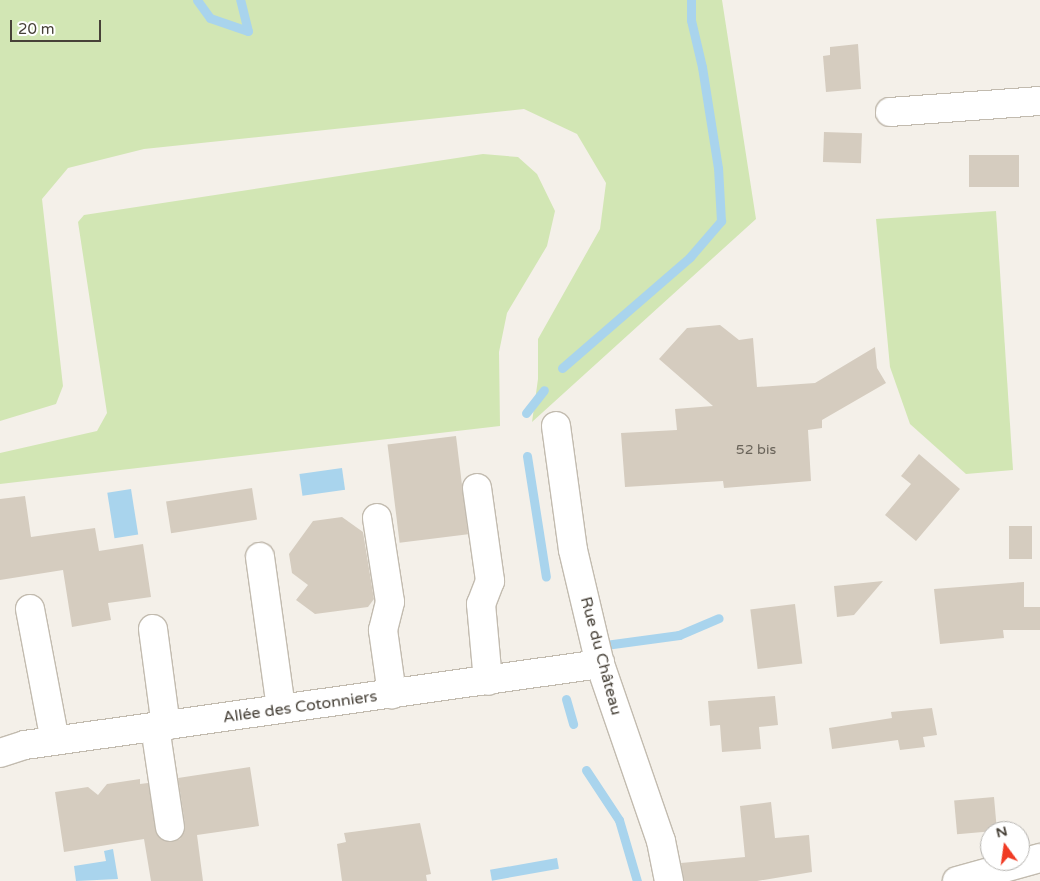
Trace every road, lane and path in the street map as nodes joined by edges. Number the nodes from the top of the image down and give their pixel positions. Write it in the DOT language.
graph roads {
  1 [pos="1040,101"];
  2 [pos="890,112"];
  3 [pos="556,426"];
  4 [pos="477,488"];
  5 [pos="377,518"];
  6 [pos="260,557"];
  7 [pos="30,609"];
  8 [pos="153,629"];
  9 [pos="600,664"];
  10 [pos="488,681"];
  11 [pos="392,694"];
  12 [pos="281,710"];
  13 [pos="160,726"];
  14 [pos="55,741"];
  15 [pos="0,752"];
  16 [pos="170,827"];
  17 [pos="1040,858"];
  18 [pos="670,881"];
  19 [pos="957,881"];
  1 -- 2 [label="street"];
  3 -- 9 [label="street, Rue du Château"];
  4 -- 10 [label="street"];
  5 -- 11 [label="street"];
  6 -- 12 [label="street"];
  7 -- 14 [label="street"];
  8 -- 13 [label="street"];
  9 -- 10 [label="street, Allée des Cotonniers"];
  9 -- 18 [label="street, Rue du Château"];
  10 -- 11 [label="street, Allée des Cotonniers"];
  11 -- 12 [label="street, Allée des Cotonniers"];
  12 -- 13 [label="street, Allée des Cotonniers"];
  13 -- 14 [label="street, Allée des Cotonniers"];
  13 -- 16 [label="street"];
  14 -- 15 [label="street, Allée des Cotonniers"];
  17 -- 19 [label="street"];
}
